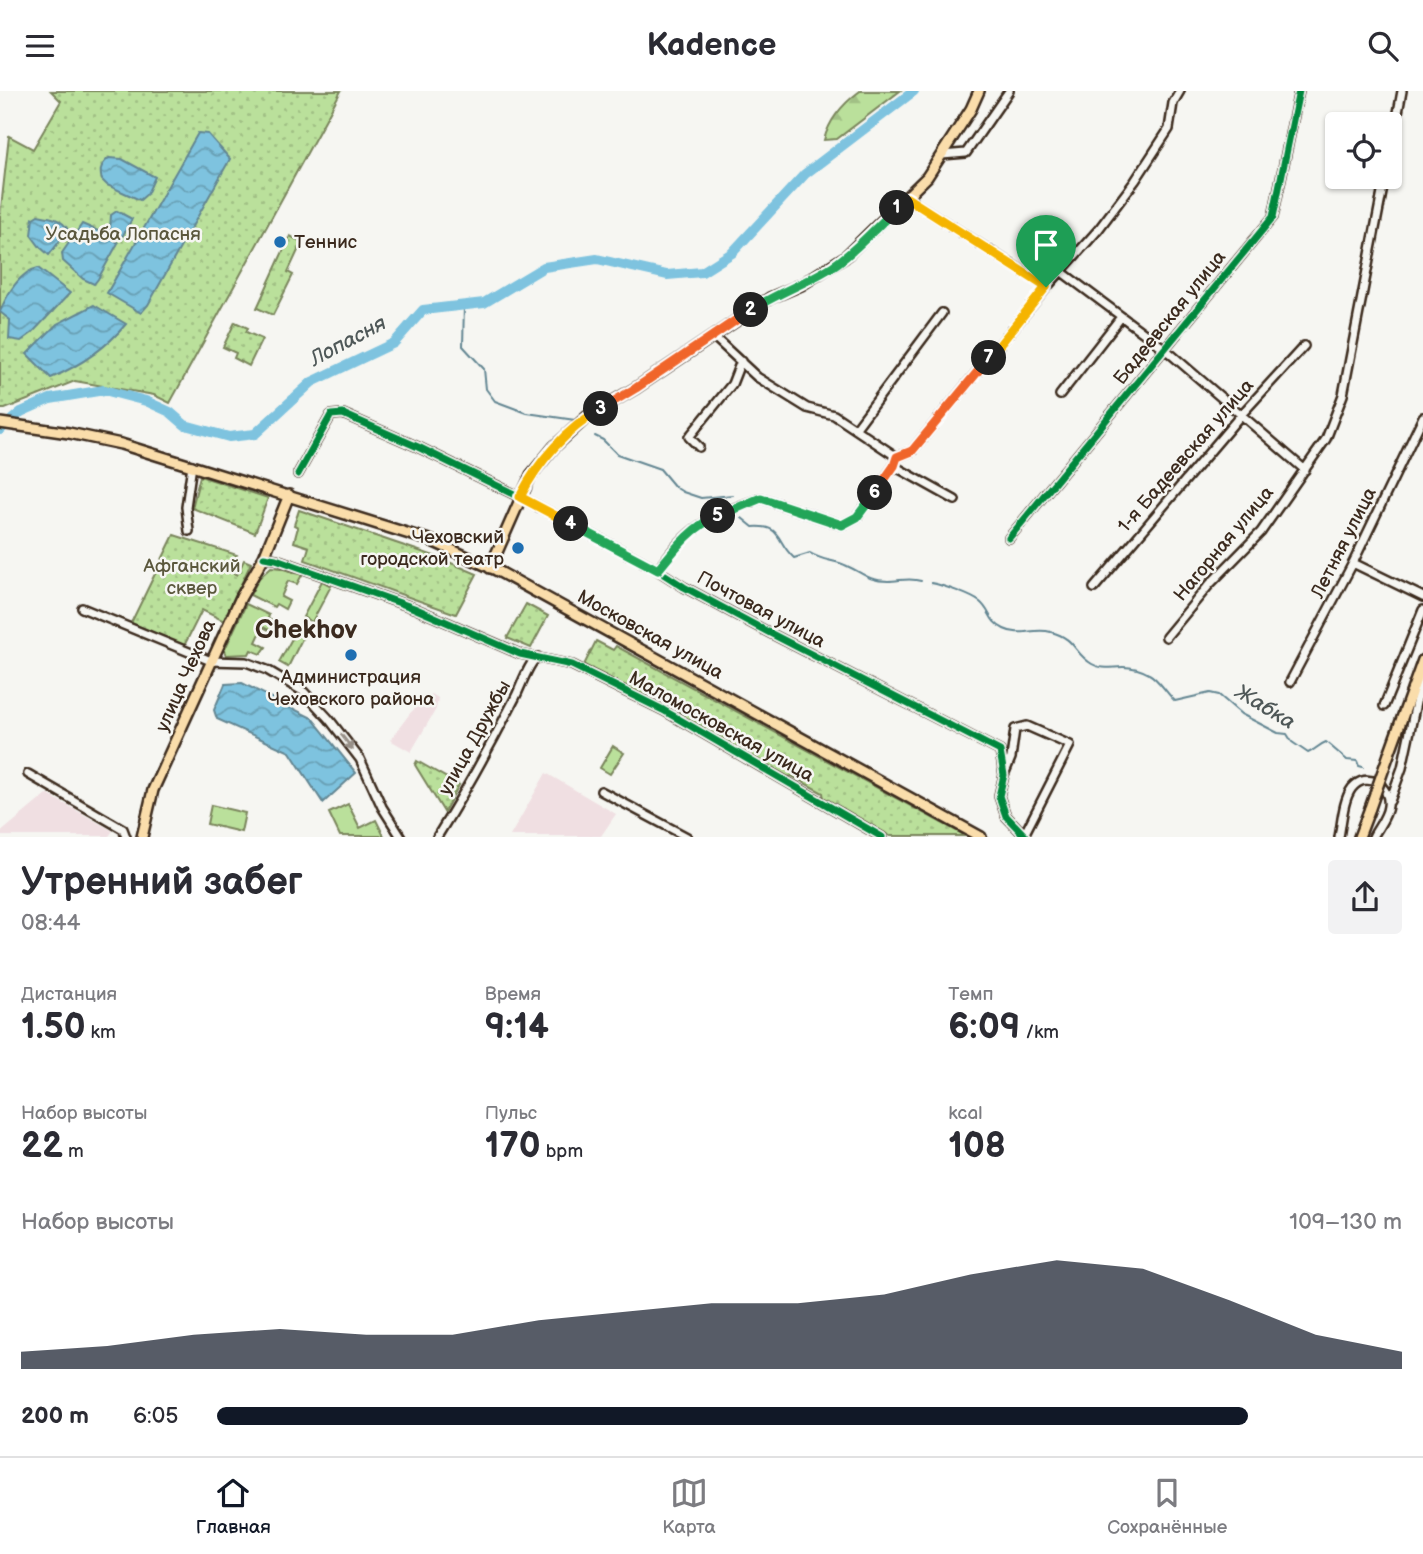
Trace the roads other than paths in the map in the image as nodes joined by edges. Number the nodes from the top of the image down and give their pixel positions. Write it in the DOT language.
graph roads {
  1 [pos="979,91"];
  2 [pos="1009,91"];
  3 [pos="1180,91"];
  4 [pos="1299,91"];
  5 [pos="1402,91"];
  6 [pos="1398,112"];
  7 [pos="943,155"];
  8 [pos="1383,189"];
  9 [pos="907,198"];
  10 [pos="1062,272"];
  11 [pos="1046,287"];
  12 [pos="942,313"];
  13 [pos="1121,317"];
  14 [pos="713,336"];
  15 [pos="1304,346"];
  16 [pos="1165,349"];
  17 [pos="741,361"];
  18 [pos="1060,395"];
  19 [pos="1240,416"];
  20 [pos="1423,417"];
  21 [pos="0,423"];
  22 [pos="856,428"];
  23 [pos="699,447"];
  24 [pos="897,457"];
  25 [pos="192,465"];
  26 [pos="894,466"];
  27 [pos="1305,470"];
  28 [pos="298,474"];
  29 [pos="289,495"];
  30 [pos="520,497"];
  31 [pos="955,501"];
  32 [pos="189,531"];
  33 [pos="1009,538"];
  34 [pos="264,557"];
  35 [pos="1353,563"];
  36 [pos="490,568"];
  37 [pos="658,570"];
  38 [pos="1094,588"];
  39 [pos="1423,597"];
  40 [pos="82,608"];
  41 [pos="1423,610"];
  42 [pos="1166,637"];
  43 [pos="520,654"];
  44 [pos="539,656"];
  45 [pos="1423,660"];
  46 [pos="211,661"];
  47 [pos="528,669"];
  48 [pos="1423,669"];
  49 [pos="1290,682"];
  50 [pos="1384,706"];
  51 [pos="28,773"];
  52 [pos="1004,775"];
  53 [pos="601,791"];
  54 [pos="1388,805"];
  55 [pos="140,835"];
  56 [pos="1025,836"];
  57 [pos="126,837"];
  58 [pos="401,837"];
  59 [pos="438,837"];
  60 [pos="687,837"];
  61 [pos="882,837"];
  62 [pos="981,837"];
  63 [pos="1339,837"];
  64 [pos="1359,837"];
  65 [pos="1373,837"];
  1 -- 7 [label="main road"];
  2 -- 7 [label="street"];
  3 -- 10 [label="street"];
  4 -- 16 [label="street, Бадеевская улица"];
  5 -- 6 [label="street"];
  7 -- 9 [label="main road"];
  8 -- 27 [label="street"];
  9 -- 11 [label="street"];
  9 -- 14 [label="main road"];
  10 -- 11 [label="street"];
  10 -- 13 [label="street"];
  11 -- 24 [label="street"];
  12 -- 22 [label="street"];
  13 -- 16 [label="street"];
  13 -- 18 [label="street"];
  14 -- 17 [label="street"];
  14 -- 30 [label="main road"];
  15 -- 19 [label="street, 1-я Бадеевская улица"];
  16 -- 19 [label="street"];
  16 -- 33 [label="street, Бадеевская улица"];
  17 -- 22 [label="street"];
  17 -- 23 [label="street"];
  19 -- 27 [label="street"];
  19 -- 38 [label="street, 1-я Бадеевская улица"];
  20 -- 35 [label="street, Летняя улица"];
  21 -- 25 [label="main road, Московская улица"];
  22 -- 24 [label="street"];
  24 -- 26 [label="street"];
  25 -- 29 [label="main road, Московская улица"];
  25 -- 32 [label="street"];
  26 -- 31 [label="street"];
  26 -- 37 [label="street"];
  27 -- 42 [label="street, Нагорная улица"];
  28 -- 30 [label="street, Почтовая улица"];
  29 -- 34 [label="main road, улица Чехова"];
  29 -- 36 [label="main road, Московская улица"];
  30 -- 36 [label="main road"];
  30 -- 37 [label="street, Почтовая улица"];
  34 -- 43 [label="street"];
  34 -- 46 [label="main road, улица Чехова"];
  35 -- 39 [label="street"];
  35 -- 49 [label="street, Летняя улица"];
  36 -- 62 [label="main road, Московская улица"];
  37 -- 52 [label="street, Почтовая улица"];
  40 -- 46 [label="street"];
  41 -- 50 [label="street"];
  43 -- 44 [label="street"];
  43 -- 47 [label="street, улица Дружбы"];
  44 -- 47 [label="street"];
  44 -- 61 [label="street, Маломосковская улица"];
  45 -- 64 [label="main road, bridge"];
  46 -- 55 [label="main road, улица Чехова"];
  46 -- 58 [label="street, one-way"];
  47 -- 59 [label="street, улица Дружбы"];
  48 -- 54 [label="street"];
  51 -- 57 [label="street"];
  52 -- 56 [label="street, Почтовая улица"];
  52 -- 56 [label="street, Почтовая улица"];
  53 -- 60 [label="street"];
  54 -- 63 [label="street"];
  54 -- 65 [label="street"];
}
